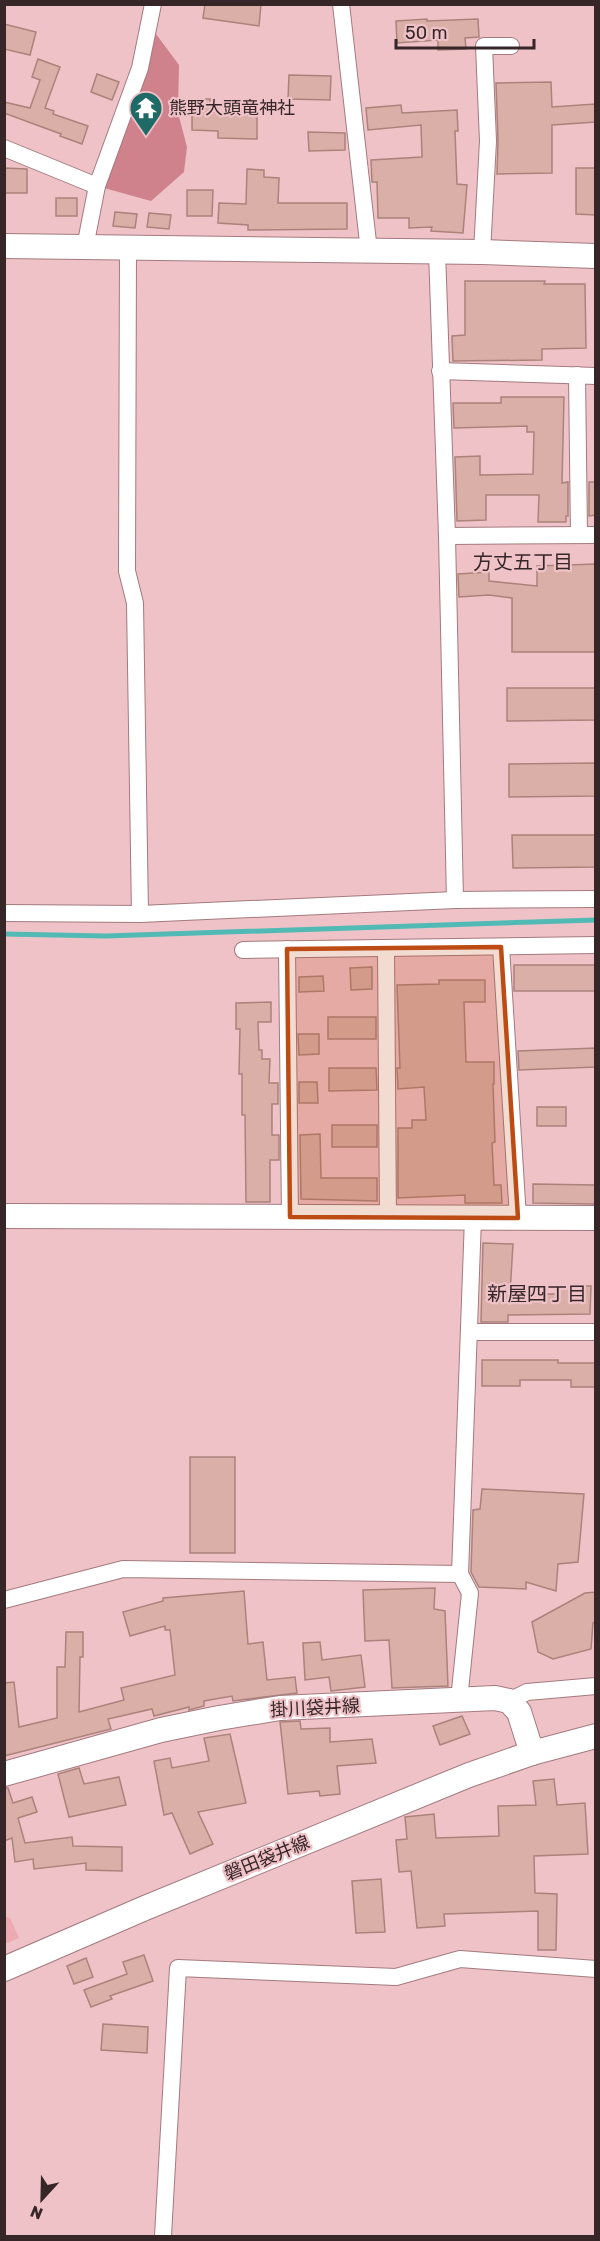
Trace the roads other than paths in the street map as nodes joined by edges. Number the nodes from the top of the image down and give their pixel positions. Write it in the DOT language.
graph roads {
  1 [pos="153,4"];
  2 [pos="341,4"];
  3 [pos="511,46"];
  4 [pos="4,148"];
  5 [pos="97,186"];
  6 [pos="4,246"];
  7 [pos="85,247"];
  8 [pos="128,248"];
  9 [pos="369,251"];
  10 [pos="437,252"];
  11 [pos="482,252"];
  12 [pos="596,256"];
  13 [pos="441,371"];
  14 [pos="577,375"];
  15 [pos="596,376"];
  16 [pos="587,535"];
  17 [pos="447,536"];
  18 [pos="596,899"];
  19 [pos="455,900"];
  20 [pos="4,913"];
  21 [pos="140,914"];
  22 [pos="596,945"];
  23 [pos="501,947"];
  24 [pos="386,948"];
  25 [pos="287,949"];
  26 [pos="243,950"];
  27 [pos="4,1216"];
  28 [pos="290,1217"];
  29 [pos="388,1218"];
  30 [pos="473,1218"];
  31 [pos="518,1218"];
  32 [pos="596,1218"];
  33 [pos="469,1332"];
  34 [pos="596,1332"];
  35 [pos="460,1574"];
  36 [pos="4,1600"];
  37 [pos="596,1686"];
  38 [pos="459,1700"];
  39 [pos="509,1701"];
  40 [pos="596,1736"];
  41 [pos="532,1753"];
  42 [pos="4,1774"];
  43 [pos="4,1969"];
  44 [pos="596,1969"];
  45 [pos="163,2236"];
  1 -- 5 [label="street"];
  2 -- 9 [label="street"];
  3 -- 11 [label="street"];
  4 -- 5 [label="street"];
  5 -- 7 [label="street"];
  6 -- 7 [label="main road"];
  7 -- 8 [label="main road"];
  8 -- 9 [label="main road"];
  8 -- 21 [label="street"];
  9 -- 10 [label="main road"];
  10 -- 11 [label="main road"];
  10 -- 13 [label="street"];
  11 -- 12 [label="main road"];
  13 -- 14 [label="street"];
  13 -- 17 [label="street"];
  14 -- 15 [label="street"];
  14 -- 16 [label="street"];
  16 -- 17 [label="street"];
  17 -- 19 [label="street"];
  18 -- 19 [label="street"];
  19 -- 21 [label="street"];
  20 -- 21 [label="street"];
  22 -- 23 [label="street"];
  23 -- 24 [label="street"];
  23 -- 31 [label="street"];
  24 -- 25 [label="street"];
  24 -- 29 [label="street"];
  25 -- 26 [label="street"];
  25 -- 28 [label="street"];
  27 -- 28 [label="main road"];
  28 -- 29 [label="main road"];
  29 -- 30 [label="main road"];
  30 -- 31 [label="main road"];
  30 -- 33 [label="street"];
  31 -- 32 [label="main road"];
  33 -- 34 [label="street"];
  33 -- 35 [label="street"];
  35 -- 36 [label="street"];
  35 -- 38 [label="street"];
  37 -- 39 [label="street"];
  38 -- 39 [label="main road, 掛川袋井線"];
  38 -- 42 [label="main road, 掛川袋井線"];
  39 -- 41 [label="main road"];
  40 -- 41 [label="main road"];
  41 -- 43 [label="main road, 磐田袋井線"];
  44 -- 45 [label="street"];
}
